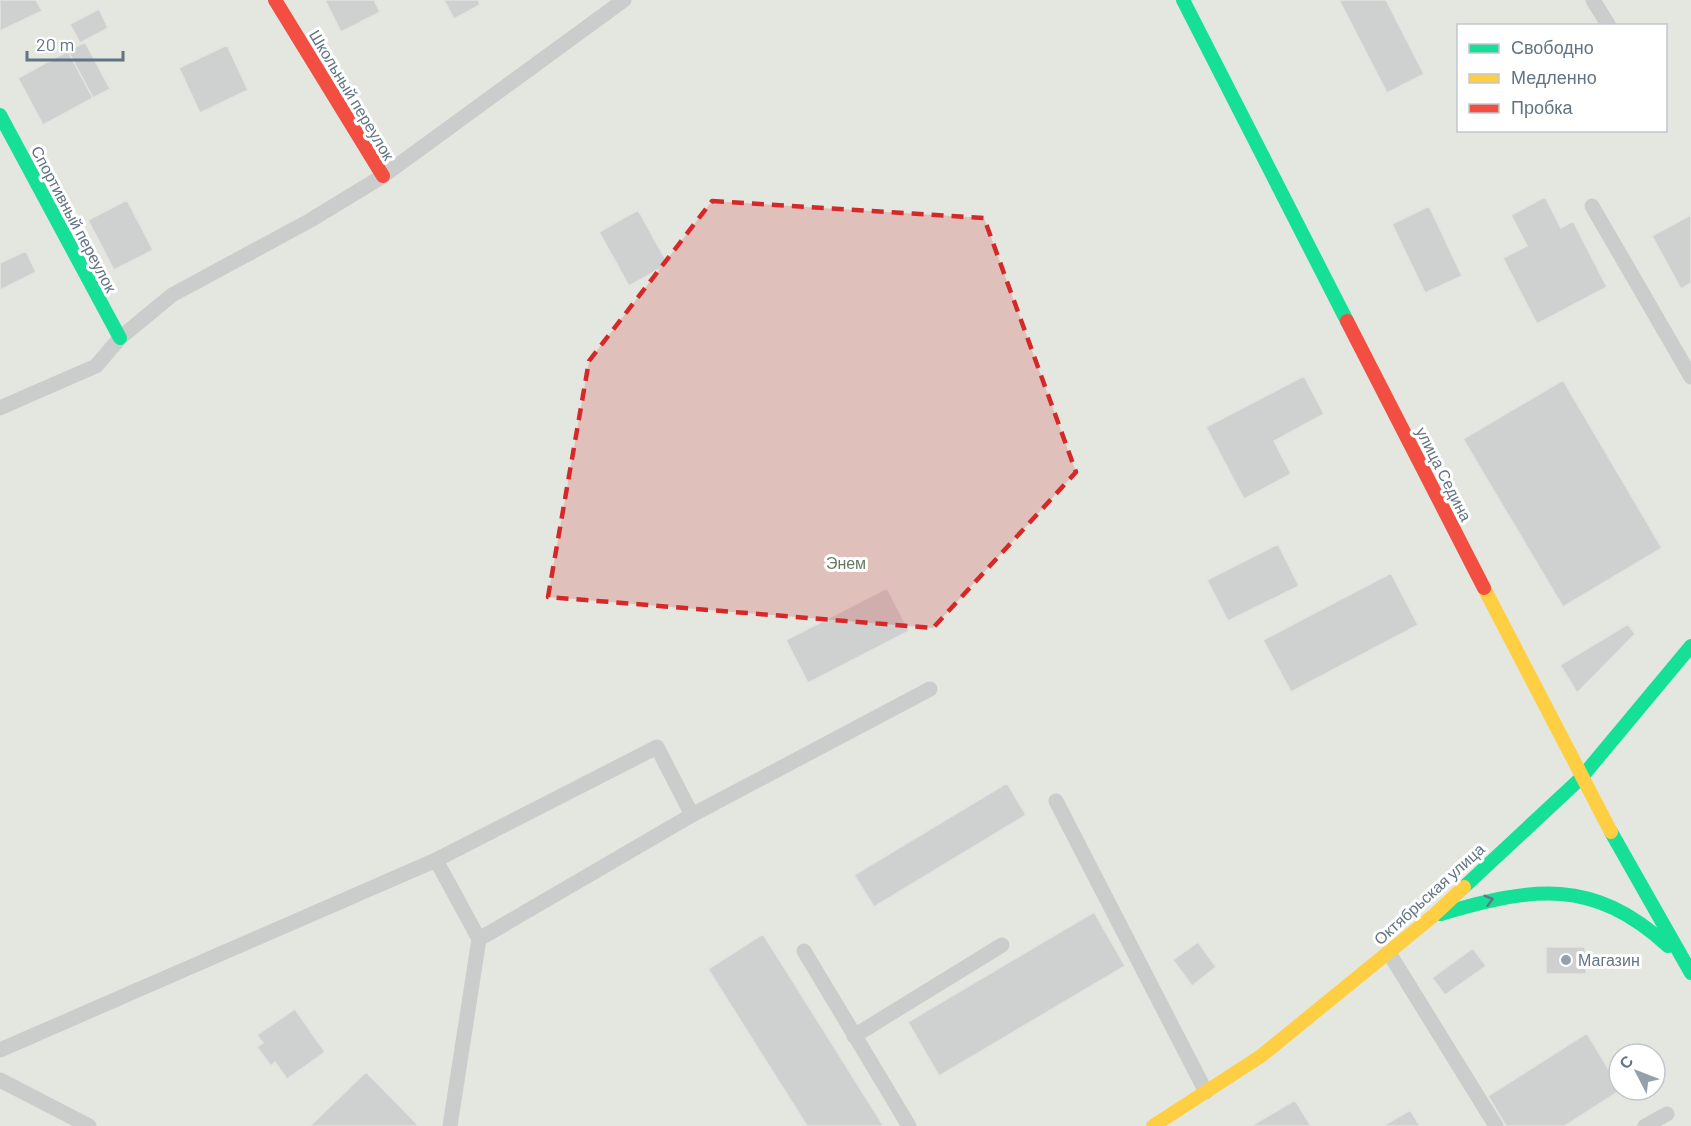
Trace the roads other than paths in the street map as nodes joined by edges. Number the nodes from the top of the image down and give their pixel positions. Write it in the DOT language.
graph roads {
  1 [pos="275,0"];
  2 [pos="624,0"];
  3 [pos="1183,0"];
  4 [pos="1593,0"];
  5 [pos="1608,24"];
  6 [pos="0,115"];
  7 [pos="383,176"];
  8 [pos="1592,206"];
  9 [pos="120,338"];
  10 [pos="1691,377"];
  11 [pos="0,408"];
  12 [pos="1691,646"];
  13 [pos="930,689"];
  14 [pos="1581,778"];
  15 [pos="1056,801"];
  16 [pos="692,816"];
  17 [pos="436,860"];
  18 [pos="1433,916"];
  19 [pos="478,939"];
  20 [pos="1002,945"];
  21 [pos="804,951"];
  22 [pos="1389,953"];
  23 [pos="1683,959"];
  24 [pos="1691,973"];
  25 [pos="854,1036"];
  26 [pos="0,1050"];
  27 [pos="0,1080"];
  28 [pos="1206,1092"];
  29 [pos="1667,1114"];
  30 [pos="89,1126"];
  31 [pos="450,1126"];
  32 [pos="909,1126"];
  33 [pos="1153,1126"];
  34 [pos="1496,1126"];
  35 [pos="1645,1126"];
  1 -- 7 [label="street, Школьный переулок"];
  2 -- 7 [label="lane"];
  3 -- 14 [label="street, улица Седина"];
  4 -- 5 [label="lane"];
  6 -- 9 [label="street, Спортивный переулок"];
  7 -- 9 [label="lane"];
  8 -- 10 [label="lane"];
  9 -- 11 [label="lane"];
  12 -- 14 [label="street, Октябрьская улица"];
  13 -- 16 [label="lane"];
  14 -- 18 [label="street, Октябрьская улица"];
  14 -- 23 [label="street, улица Седина"];
  15 -- 28 [label="lane"];
  16 -- 17 [label="lane"];
  16 -- 19 [label="lane"];
  17 -- 19 [label="lane"];
  17 -- 26 [label="lane"];
  18 -- 22 [label="street, Октябрьская улица"];
  18 -- 23 [label="street, улица Седина, one-way"];
  19 -- 31 [label="lane"];
  20 -- 25 [label="lane"];
  21 -- 25 [label="lane"];
  22 -- 28 [label="street, Октябрьская улица"];
  22 -- 34 [label="lane"];
  23 -- 24 [label="street, улица Седина"];
  25 -- 32 [label="lane"];
  27 -- 30 [label="lane"];
  28 -- 33 [label="street, Октябрьская улица"];
  29 -- 35 [label="lane"];
}
